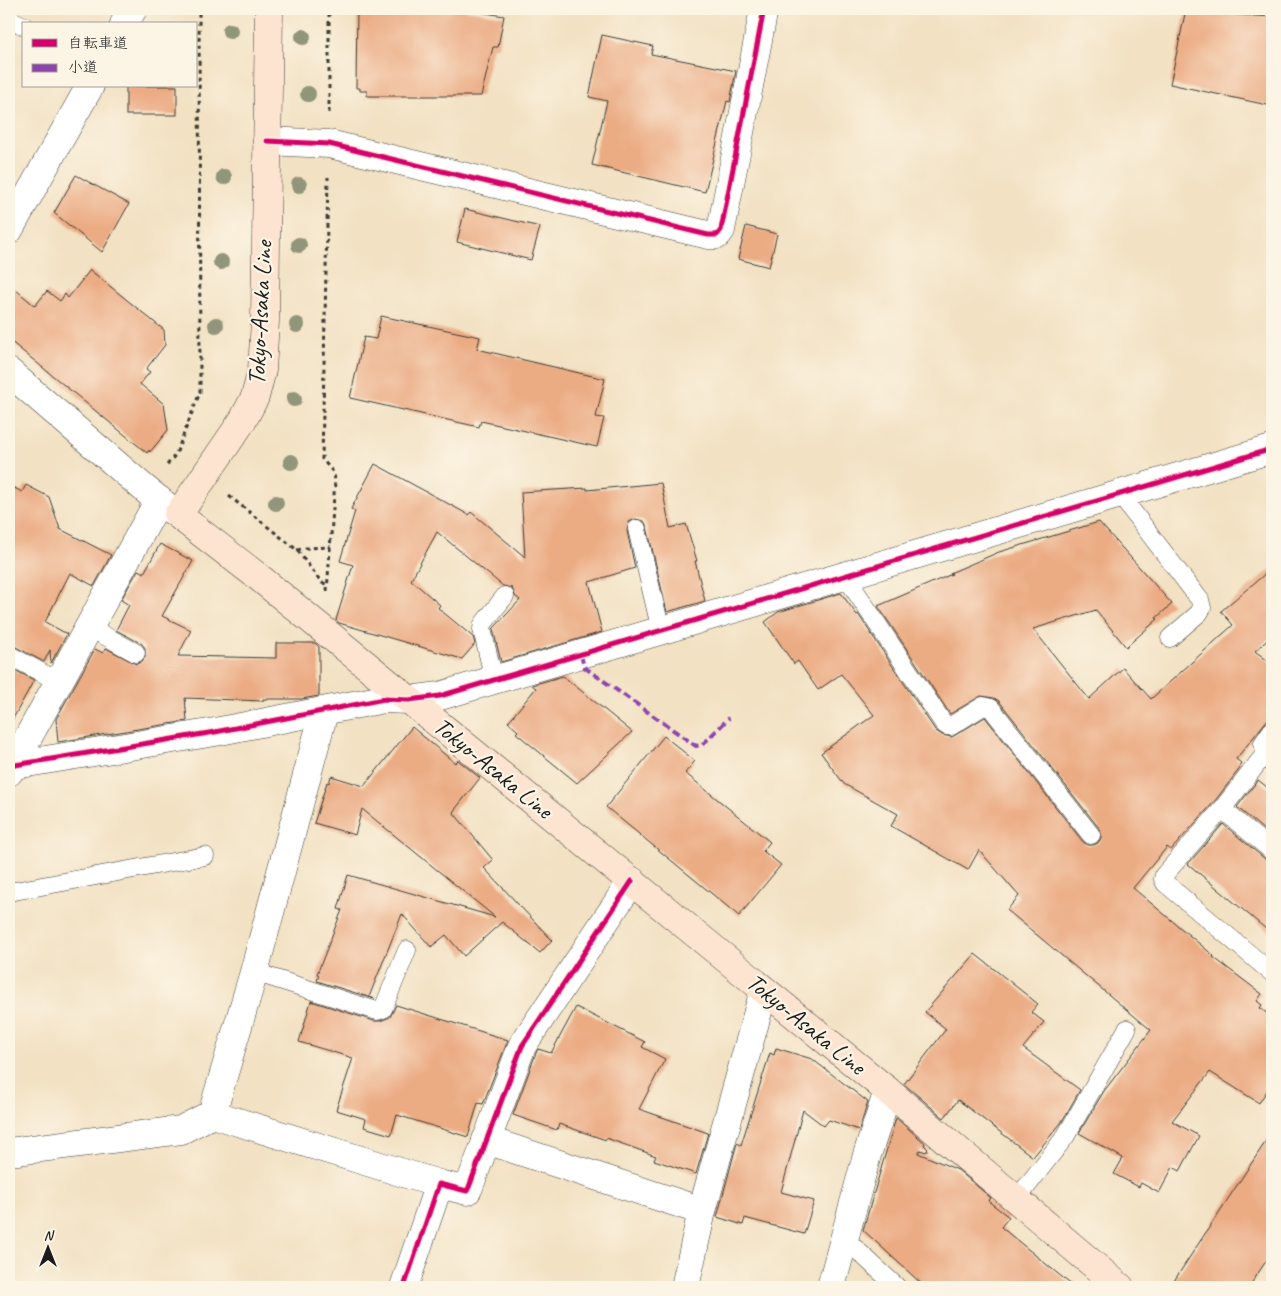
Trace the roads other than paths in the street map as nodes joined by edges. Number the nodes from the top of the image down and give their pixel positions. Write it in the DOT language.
graph roads {
  1 [pos="133,9"];
  2 [pos="269,9"];
  3 [pos="764,9"];
  4 [pos="9,19"];
  5 [pos="125,22"];
  6 [pos="22,25"];
  7 [pos="89,88"];
  8 [pos="266,141"];
  9 [pos="9,230"];
  10 [pos="9,372"];
  11 [pos="1271,452"];
  12 [pos="1120,495"];
  13 [pos="161,502"];
  14 [pos="637,529"];
  15 [pos="846,577"];
  16 [pos="506,596"];
  17 [pos="89,628"];
  18 [pos="662,632"];
  19 [pos="1170,638"];
  20 [pos="136,653"];
  21 [pos="9,655"];
  22 [pos="494,680"];
  23 [pos="59,682"];
  24 [pos="409,700"];
  25 [pos="324,712"];
  26 [pos="1272,730"];
  27 [pos="1270,752"];
  28 [pos="10,768"];
  29 [pos="1222,808"];
  30 [pos="1092,835"];
  31 [pos="1272,851"];
  32 [pos="205,856"];
  33 [pos="632,881"];
  34 [pos="9,892"];
  35 [pos="407,950"];
  36 [pos="254,972"];
  37 [pos="1272,973"];
  38 [pos="764,990"];
  39 [pos="1127,1029"];
  40 [pos="888,1091"];
  41 [pos="212,1114"];
  42 [pos="486,1140"];
  43 [pos="9,1152"];
  44 [pos="439,1184"];
  45 [pos="1018,1199"];
  46 [pos="702,1211"];
  47 [pos="845,1238"];
  48 [pos="404,1287"];
  49 [pos="685,1287"];
  50 [pos="831,1287"];
  51 [pos="897,1287"];
  52 [pos="1120,1287"];
  1 -- 5 [label="street"];
  2 -- 8 [label="main road, Tokyo-Asaka Line"];
  3 -- 8 [label="street"];
  4 -- 6 [label="lane"];
  7 -- 9 [label="street"];
  8 -- 13 [label="main road, Tokyo-Asaka Line"];
  10 -- 13 [label="street"];
  11 -- 12 [label="street"];
  12 -- 15 [label="street"];
  12 -- 19 [label="lane"];
  13 -- 17 [label="street"];
  13 -- 24 [label="main road, Tokyo-Asaka Line"];
  14 -- 18 [label="lane"];
  15 -- 18 [label="street"];
  15 -- 30 [label="lane"];
  16 -- 22 [label="lane"];
  17 -- 20 [label="lane"];
  17 -- 23 [label="street"];
  18 -- 22 [label="street"];
  21 -- 23 [label="lane"];
  22 -- 24 [label="street"];
  23 -- 28 [label="street"];
  24 -- 25 [label="street"];
  24 -- 33 [label="main road, Tokyo-Asaka Line"];
  25 -- 28 [label="street"];
  25 -- 36 [label="street"];
  26 -- 27 [label="lane"];
  27 -- 29 [label="lane"];
  29 -- 31 [label="lane"];
  29 -- 37 [label="lane"];
  32 -- 34 [label="lane"];
  33 -- 38 [label="main road, Tokyo-Asaka Line"];
  33 -- 42 [label="street"];
  35 -- 36 [label="lane"];
  36 -- 41 [label="street"];
  38 -- 40 [label="main road, Tokyo-Asaka Line"];
  38 -- 46 [label="street"];
  39 -- 45 [label="lane"];
  40 -- 45 [label="main road, Tokyo-Asaka Line"];
  40 -- 47 [label="street"];
  41 -- 43 [label="street"];
  41 -- 44 [label="street"];
  42 -- 44 [label="street"];
  42 -- 46 [label="street"];
  44 -- 48 [label="street"];
  45 -- 52 [label="main road, Tokyo-Asaka Line"];
  46 -- 49 [label="street"];
  47 -- 50 [label="street"];
  47 -- 51 [label="lane"];
}
